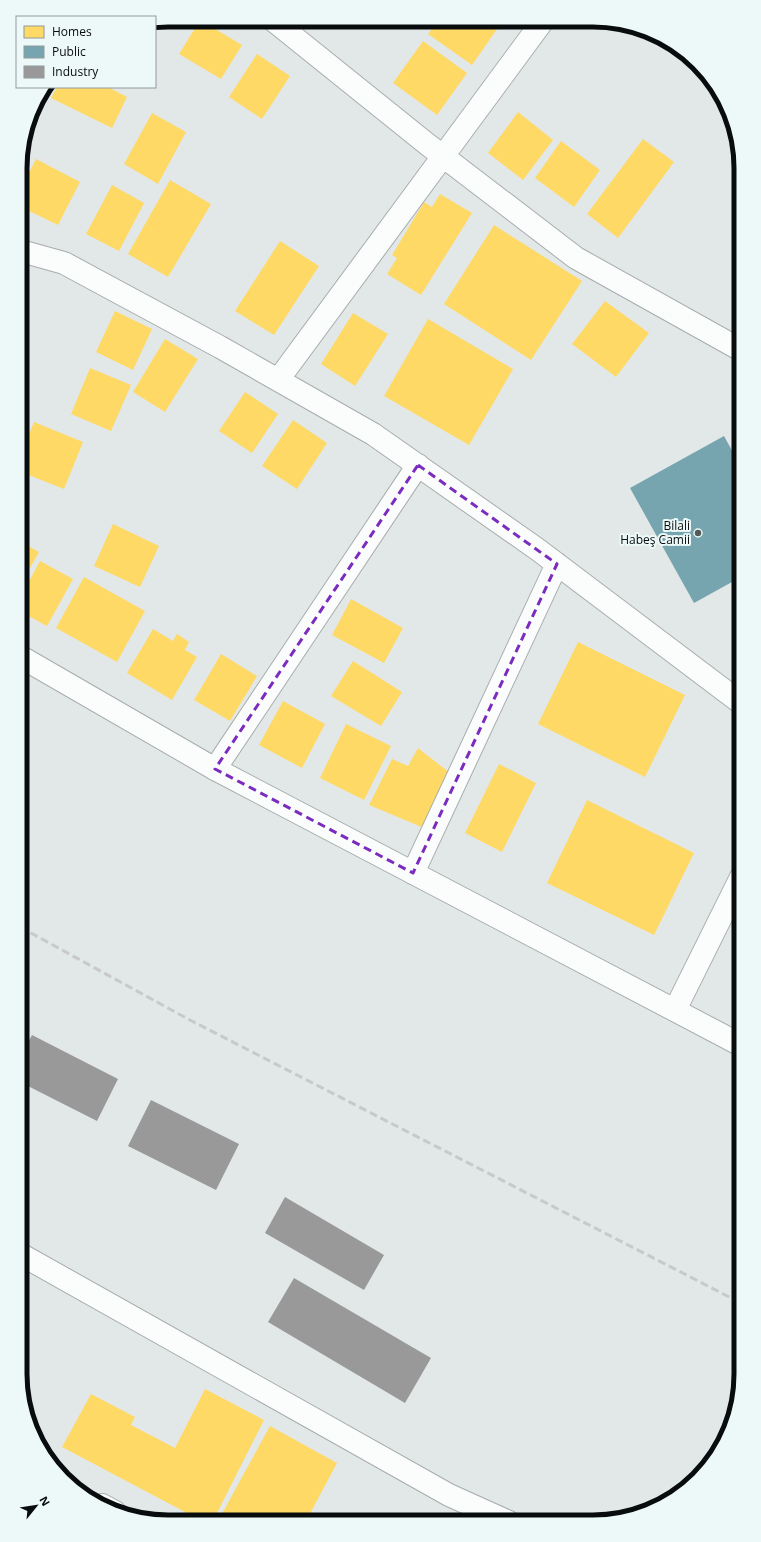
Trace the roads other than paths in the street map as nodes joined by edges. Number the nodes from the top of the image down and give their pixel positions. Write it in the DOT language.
graph roads {
  1 [pos="282,27"];
  2 [pos="538,27"];
  3 [pos="443,156"];
  4 [pos="27,253"];
  5 [pos="734,346"];
  6 [pos="278,380"];
  7 [pos="418,465"];
  8 [pos="557,564"];
  9 [pos="27,660"];
  10 [pos="734,698"];
  11 [pos="215,769"];
  12 [pos="413,872"];
  13 [pos="734,891"];
  14 [pos="675,1010"];
  15 [pos="734,1041"];
  16 [pos="27,1258"];
  17 [pos="471,1514"];
  1 -- 3 [label="street"];
  2 -- 3 [label="street"];
  3 -- 5 [label="street"];
  3 -- 6 [label="street"];
  4 -- 6 [label="street"];
  6 -- 7 [label="street"];
  7 -- 8 [label="street"];
  7 -- 11 [label="street"];
  8 -- 10 [label="street"];
  8 -- 12 [label="street"];
  9 -- 11 [label="street"];
  11 -- 12 [label="street"];
  12 -- 14 [label="street"];
  13 -- 14 [label="street"];
  14 -- 15 [label="street"];
  16 -- 17 [label="street"];
}
